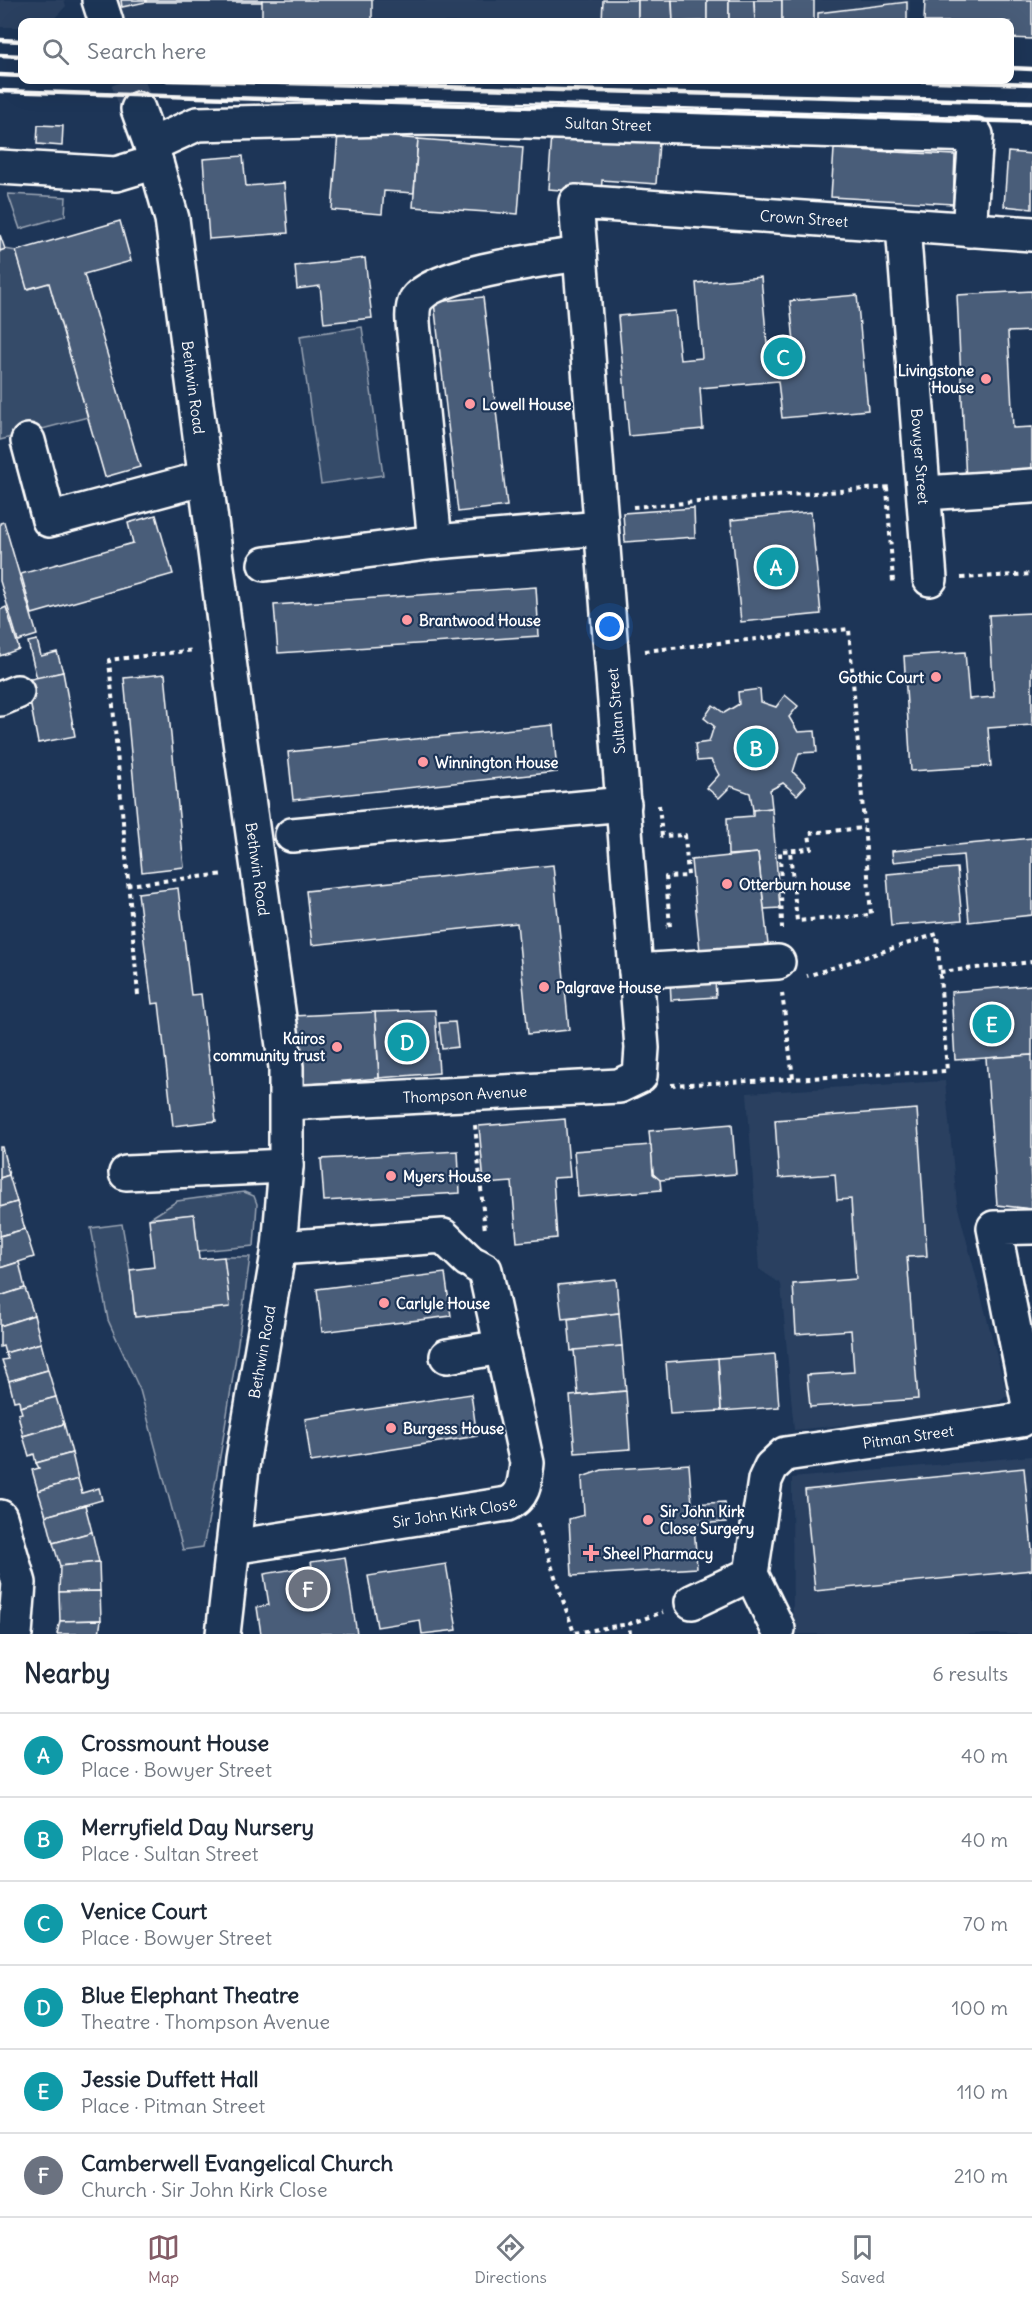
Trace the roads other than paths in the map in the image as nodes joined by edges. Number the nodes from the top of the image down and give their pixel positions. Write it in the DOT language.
graph roads {
  1 [pos="99,0"];
  2 [pos="105,18"];
  3 [pos="138,109"];
  4 [pos="154,154"];
  5 [pos="0,167"];
  6 [pos="576,202"];
  7 [pos="903,226"];
  8 [pos="969,230"];
  9 [pos="1032,234"];
  10 [pos="580,254"];
  11 [pos="28,441"];
  12 [pos="205,478"];
  13 [pos="1032,486"];
  14 [pos="924,489"];
  15 [pos="600,519"];
  16 [pos="435,542"];
  17 [pos="265,564"];
  18 [pos="930,579"];
  19 [pos="624,804"];
  20 [pos="292,835"];
  21 [pos="636,971"];
  22 [pos="780,973"];
  23 [pos="640,1076"];
  24 [pos="287,1103"];
  25 [pos="286,1166"];
  26 [pos="126,1173"];
  27 [pos="1032,1227"];
  28 [pos="279,1248"];
  29 [pos="502,1347"];
  30 [pos="447,1356"];
  31 [pos="0,1517"];
  32 [pos="233,1547"];
  33 [pos="751,1574"];
  34 [pos="692,1602"];
  35 [pos="778,1629"];
  36 [pos="15,1634"];
  37 [pos="223,1634"];
  1 -- 2 [label="street"];
  3 -- 4 [label="street, Bethwin Road"];
  4 -- 5 [label="street"];
  4 -- 8 [label="street, Sultan Street"];
  4 -- 12 [label="street, Bethwin Road"];
  6 -- 7 [label="street, Crown Street"];
  6 -- 10 [label="street, Sultan Street"];
  7 -- 8 [label="street, Crown Street"];
  7 -- 14 [label="street, Bowyer Street"];
  8 -- 9 [label="street, Crown Street"];
  10 -- 15 [label="street, Sultan Street"];
  10 -- 16 [label="street"];
  11 -- 12 [label="street"];
  12 -- 24 [label="street, Bethwin Road"];
  13 -- 14 [label="street"];
  14 -- 18 [label="street, Bowyer Street"];
  15 -- 16 [label="street"];
  15 -- 19 [label="street, Sultan Street"];
  16 -- 17 [label="street"];
  19 -- 20 [label="street"];
  19 -- 21 [label="street, Sultan Street"];
  21 -- 22 [label="street"];
  21 -- 23 [label="street, Sultan Street"];
  23 -- 24 [label="street, Thompson Avenue"];
  24 -- 25 [label="street, Bethwin Road"];
  25 -- 26 [label="street"];
  25 -- 28 [label="street, Bethwin Road"];
  27 -- 33 [label="street, Pitman Street"];
  28 -- 29 [label="street, Sir John Kirk Close"];
  28 -- 32 [label="street, Bethwin Road"];
  29 -- 30 [label="street"];
  29 -- 32 [label="street, Sir John Kirk Close"];
  31 -- 36 [label="street"];
  32 -- 37 [label="street, Bethwin Road"];
  33 -- 34 [label="street"];
  33 -- 35 [label="street"];
}
